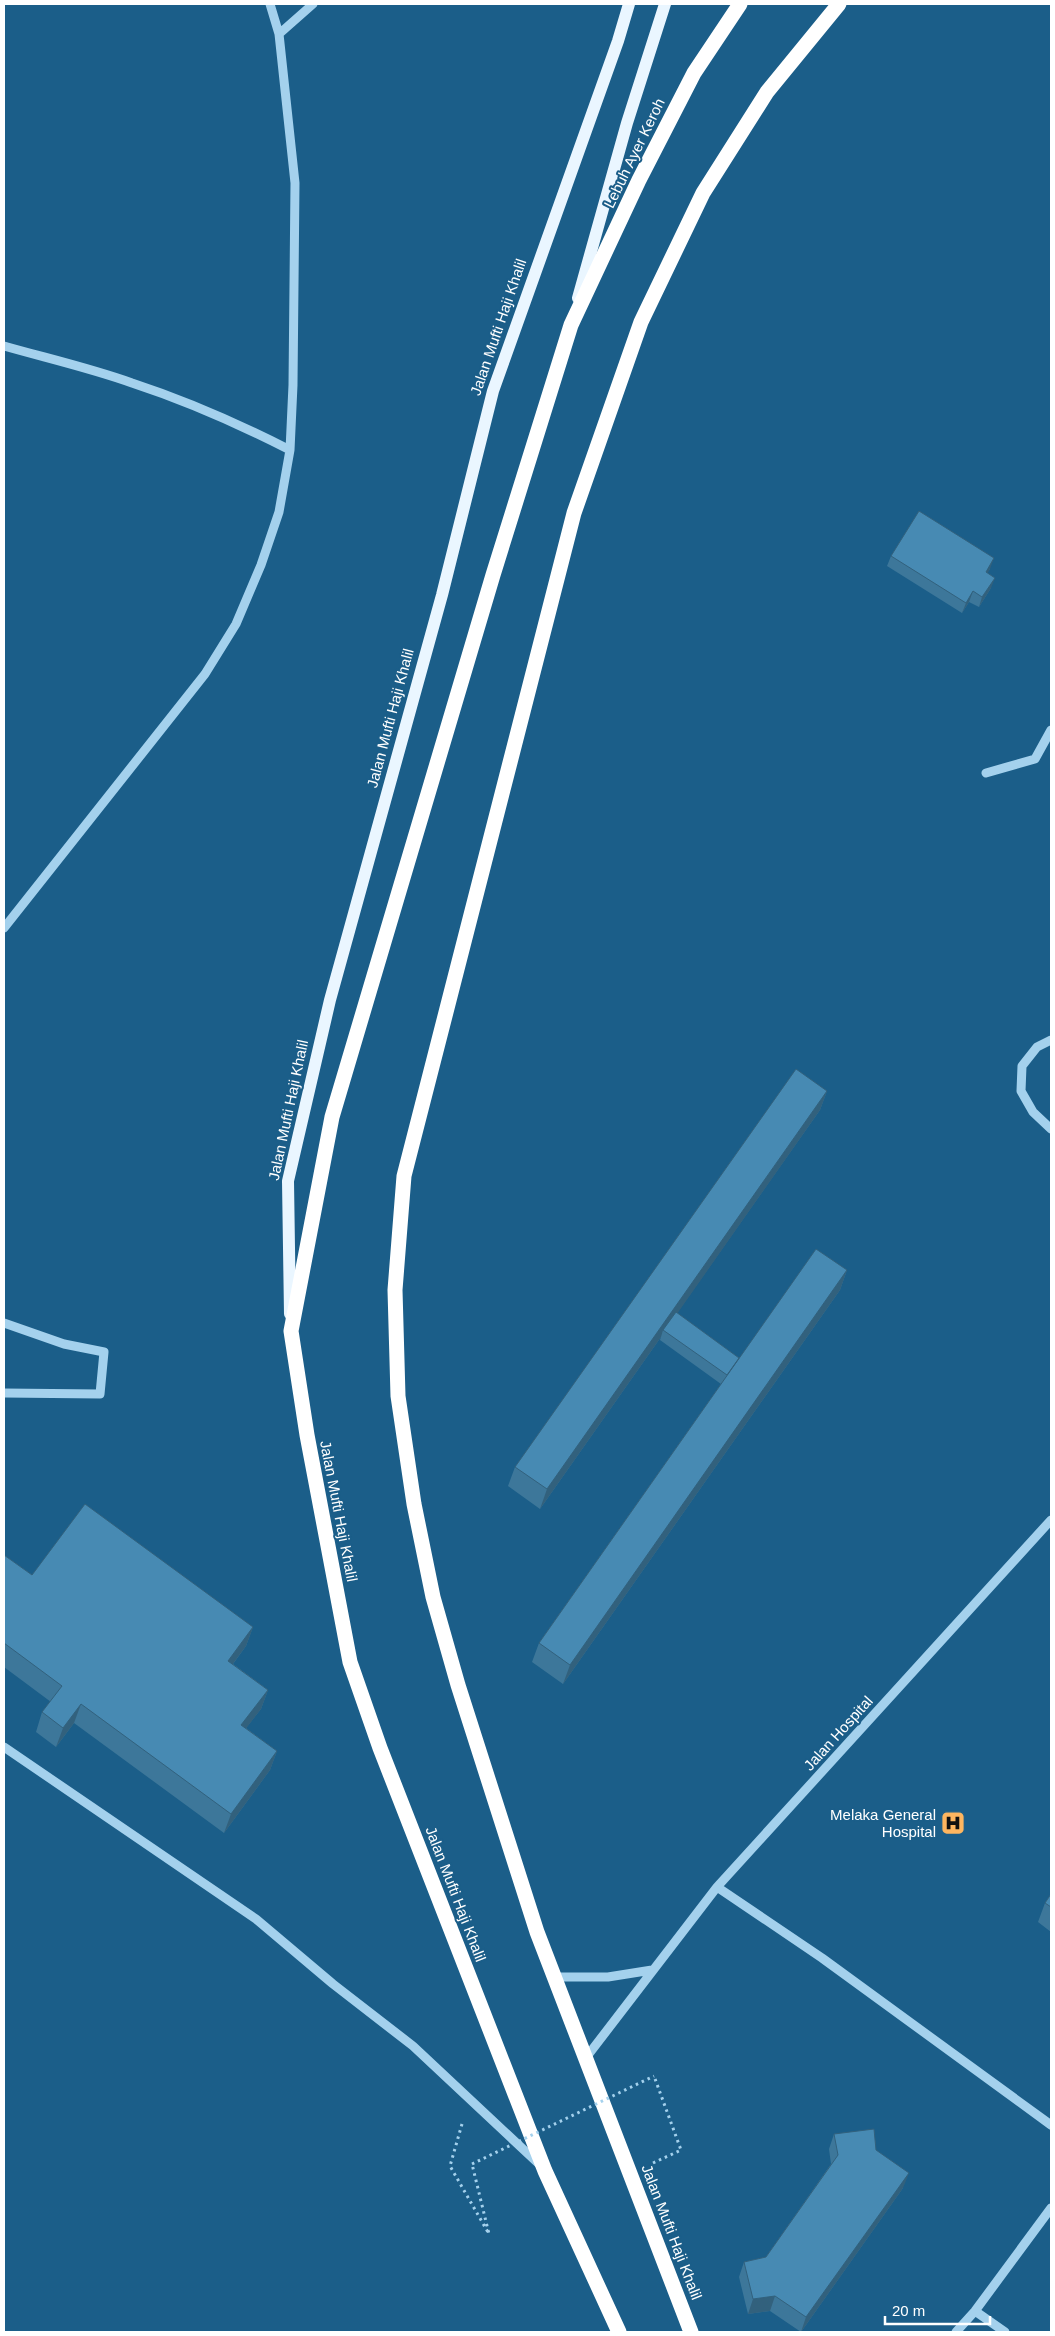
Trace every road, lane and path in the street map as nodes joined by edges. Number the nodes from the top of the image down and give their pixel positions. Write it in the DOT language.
graph roads {
  1 [pos="270,4"];
  2 [pos="313,4"];
  3 [pos="629,4"];
  4 [pos="665,4"];
  5 [pos="740,4"];
  6 [pos="839,4"];
  7 [pos="280,34"];
  8 [pos="571,325"];
  9 [pos="4,346"];
  10 [pos="290,450"];
  11 [pos="1051,730"];
  12 [pos="986,773"];
  13 [pos="4,928"];
  14 [pos="1051,1040"];
  15 [pos="1051,1129"];
  16 [pos="4,1323"];
  17 [pos="291,1331"];
  18 [pos="4,1393"];
  19 [pos="1051,1520"];
  20 [pos="4,1747"];
  21 [pos="717,1887"];
  22 [pos="652,1970"];
  23 [pos="553,1976"];
  24 [pos="585,2059"];
  25 [pos="470,2099"];
  26 [pos="1051,2125"];
  27 [pos="545,2171"];
  28 [pos="630,2173"];
  29 [pos="1051,2208"];
  30 [pos="975,2311"];
  31 [pos="619,2332"];
  32 [pos="691,2332"];
  33 [pos="956,2332"];
  34 [pos="1006,2332"];
  1 -- 7 [label="street"];
  2 -- 7 [label="street"];
  3 -- 17 [label="main road, Jalan Mufti Haji Khalil"];
  4 -- 8 [label="main road"];
  5 -- 8 [label="highway, Lebuh Ayer Keroh"];
  6 -- 23 [label="highway, Jalan Mufti Haji Khalil"];
  7 -- 10 [label="street"];
  8 -- 17 [label="highway, Lebuh Ayer Keroh"];
  9 -- 10 [label="street"];
  10 -- 13 [label="street"];
  11 -- 12 [label="street"];
  14 -- 15 [label="street"];
  16 -- 18 [label="street"];
  17 -- 27 [label="highway, Jalan Mufti Haji Khalil"];
  19 -- 21 [label="street, Jalan Hospital"];
  20 -- 25 [label="street"];
  21 -- 22 [label="street, Jalan Hospital"];
  21 -- 26 [label="street"];
  22 -- 23 [label="street"];
  22 -- 24 [label="street, Jalan Hospital"];
  23 -- 24 [label="highway, Jalan Mufti Haji Khalil"];
  24 -- 28 [label="highway, Jalan Mufti Haji Khalil"];
  25 -- 27 [label="street"];
  25 -- 28 [label="path, bridge"];
  27 -- 31 [label="highway, Jalan Mufti Haji Khalil"];
  28 -- 32 [label="highway, Jalan Mufti Haji Khalil"];
  29 -- 30 [label="street"];
  30 -- 33 [label="street"];
  30 -- 34 [label="street"];
}
